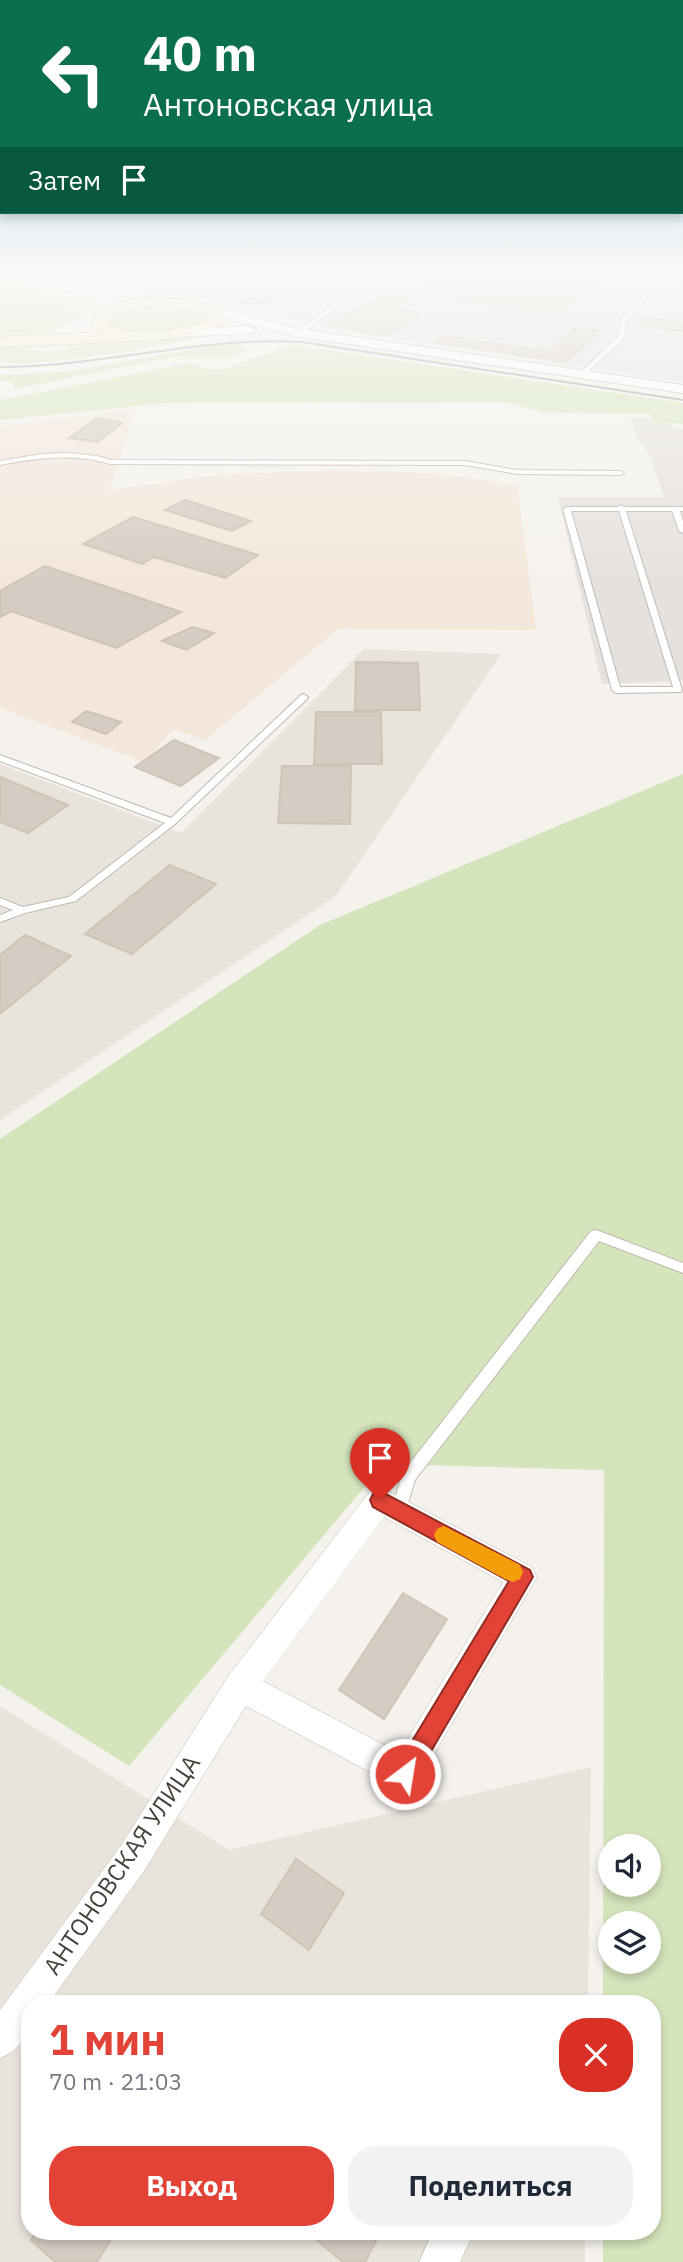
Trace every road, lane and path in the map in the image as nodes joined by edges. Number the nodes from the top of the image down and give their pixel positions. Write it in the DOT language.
graph roads {
  1 [pos="586,375"];
  2 [pos="683,389"];
  3 [pos="0,463"];
  4 [pos="621,473"];
  5 [pos="621,507"];
  6 [pos="679,509"];
  7 [pos="683,531"];
  8 [pos="304,696"];
  9 [pos="0,758"];
  10 [pos="172,822"];
  11 [pos="0,901"];
  12 [pos="22,910"];
  13 [pos="0,919"];
  14 [pos="683,1268"];
  15 [pos="399,1511"];
  16 [pos="240,1686"];
  17 [pos="33,1995"];
  18 [pos="21,2011"];
  19 [pos="0,2040"];
  20 [pos="450,2240"];
  21 [pos="439,2262"];
  1 -- 2 [label="street"];
  3 -- 4 [label="lane"];
  5 -- 5 [label="lane"];
  5 -- 6 [label="lane"];
  6 -- 7 [label="lane"];
  8 -- 10 [label="lane"];
  9 -- 10 [label="lane"];
  10 -- 12 [label="lane"];
  11 -- 12 [label="lane"];
  12 -- 13 [label="lane"];
  14 -- 15 [label="lane"];
  15 -- 16 [label="street, АНТОНОВСКАЯ УЛИЦА"];
  15 -- 16 [label="street, АНТОНОВСКАЯ УЛИЦА"];
  16 -- 17 [label="street, АНТОНОВСКАЯ УЛИЦА"];
  18 -- 19 [label="street, АНТОНОВСКАЯ УЛИЦА"];
  20 -- 21 [label="street"];
}
